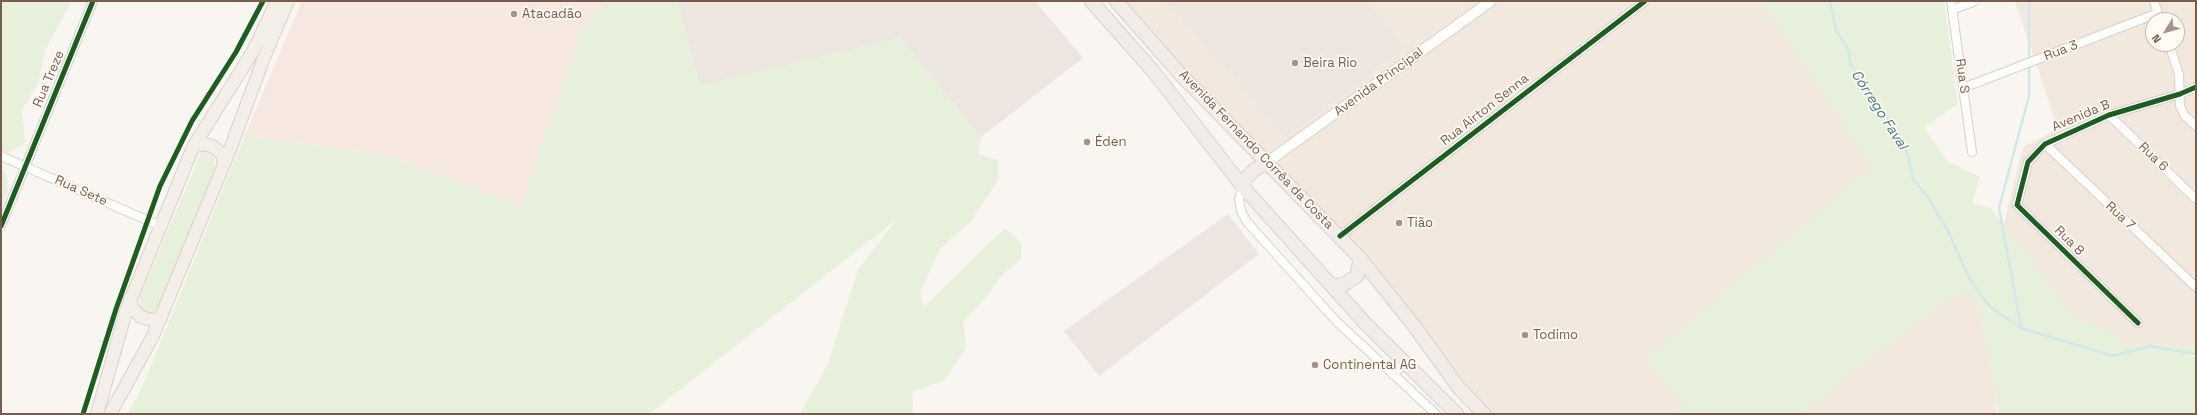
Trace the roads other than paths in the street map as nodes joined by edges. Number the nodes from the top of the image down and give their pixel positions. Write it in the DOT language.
graph roads {
  1 [pos="93,1"];
  2 [pos="278,1"];
  3 [pos="288,1"];
  4 [pos="1091,1"];
  5 [pos="1116,1"];
  6 [pos="1491,1"];
  7 [pos="1644,1"];
  8 [pos="1951,1"];
  9 [pos="1975,1"];
  10 [pos="2154,1"];
  11 [pos="1952,10"];
  12 [pos="2157,12"];
  13 [pos="2145,22"];
  14 [pos="2171,52"];
  15 [pos="2196,87"];
  16 [pos="1963,88"];
  17 [pos="2180,94"];
  18 [pos="2109,115"];
  19 [pos="2196,126"];
  20 [pos="2045,144"];
  21 [pos="192,147"];
  22 [pos="1972,152"];
  23 [pos="1,156"];
  24 [pos="2028,162"];
  25 [pos="1266,163"];
  26 [pos="224,165"];
  27 [pos="24,166"];
  28 [pos="1243,187"];
  29 [pos="2196,198"];
  30 [pos="1,226"];
  31 [pos="160,226"];
  32 [pos="1340,236"];
  33 [pos="1360,258"];
  34 [pos="1331,285"];
  35 [pos="2196,287"];
  36 [pos="130,298"];
  37 [pos="161,318"];
  38 [pos="2138,323"];
  39 [pos="1405,363"];
  40 [pos="1393,375"];
  41 [pos="97,414"];
  42 [pos="110,414"];
  43 [pos="1436,414"];
  44 [pos="1457,414"];
  45 [pos="1484,414"];
  1 -- 27 [label="street, Rua Treze"];
  2 -- 21 [label="main road"];
  3 -- 26 [label="main road"];
  4 -- 28 [label="highway, Avenida Fernando Corrêa da Costa"];
  5 -- 25 [label="highway, Avenida Fernando Corrêa da Costa"];
  6 -- 25 [label="street, Avenida Principal"];
  7 -- 32 [label="street, Rua Airton Senna"];
  8 -- 11 [label="street, Rua S"];
  9 -- 11 [label="street"];
  10 -- 12 [label="street"];
  11 -- 16 [label="street, Rua S"];
  13 -- 16 [label="street, Rua 3"];
  14 -- 17 [label="street"];
  15 -- 17 [label="street, Avenida B"];
  16 -- 22 [label="street, Rua S"];
  17 -- 18 [label="street, Avenida B"];
  17 -- 19 [label="street"];
  18 -- 20 [label="street, Avenida B"];
  18 -- 29 [label="street, Rua 6"];
  20 -- 24 [label="street, Avenida B"];
  20 -- 35 [label="street, Rua 7"];
  21 -- 26 [label="main road"];
  21 -- 31 [label="main road"];
  23 -- 27 [label="street, Rua Sete"];
  24 -- 38 [label="street, Rua 8"];
  25 -- 28 [label="highway"];
  25 -- 32 [label="highway, Avenida Fernando Corrêa da Costa"];
  26 -- 37 [label="main road"];
  27 -- 30 [label="street, Rua Treze"];
  27 -- 31 [label="street, Rua Sete"];
  28 -- 34 [label="highway, Avenida Fernando Corrêa da Costa"];
  28 -- 40 [label="street"];
  31 -- 36 [label="main road"];
  32 -- 33 [label="highway, Avenida Fernando Corrêa da Costa"];
  33 -- 34 [label="highway"];
  33 -- 45 [label="highway, Avenida Fernando Corrêa da Costa"];
  34 -- 39 [label="highway, Avenida Fernando Corrêa da Costa"];
  36 -- 37 [label="main road"];
  36 -- 41 [label="main road"];
  37 -- 42 [label="main road"];
  39 -- 40 [label="street"];
  39 -- 44 [label="highway, Avenida Fernando Corrêa da Costa"];
  40 -- 43 [label="street"];
}
